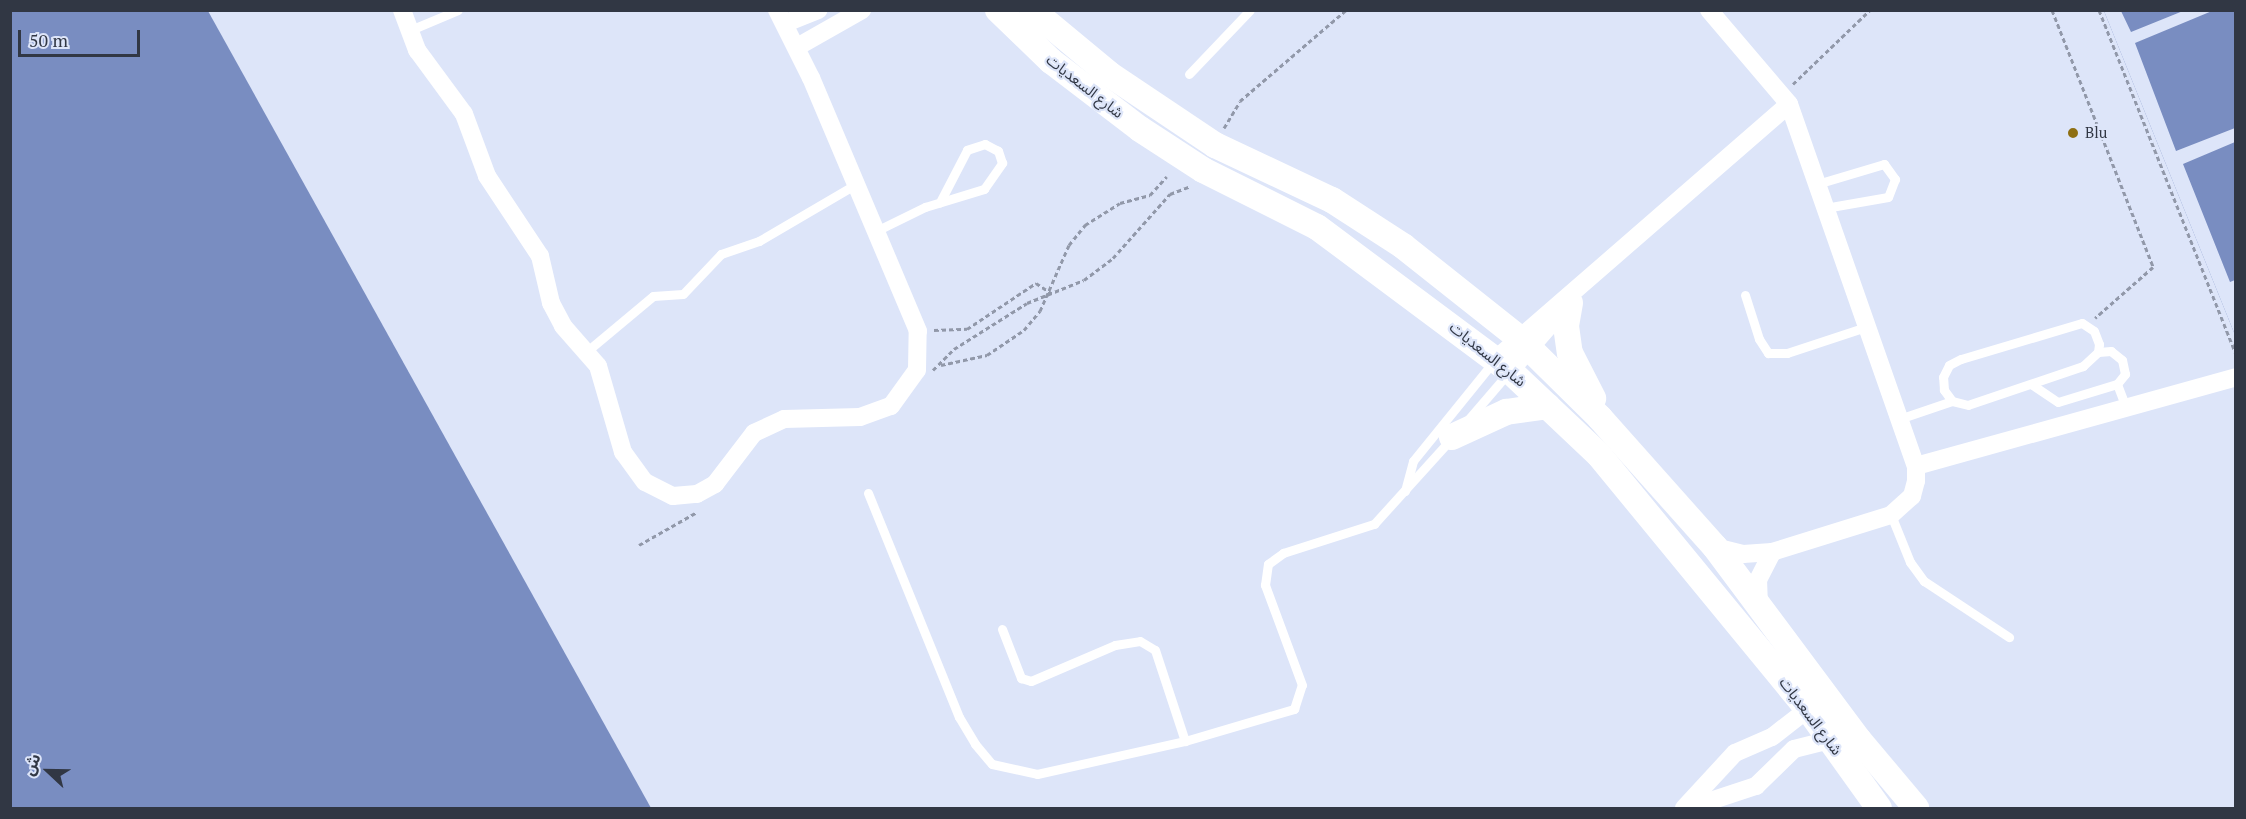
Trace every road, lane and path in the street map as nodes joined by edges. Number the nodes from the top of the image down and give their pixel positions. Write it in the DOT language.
graph roads {
  1 [pos="402,10"];
  2 [pos="458,10"];
  3 [pos="818,10"];
  4 [pos="862,10"];
  5 [pos="998,10"];
  6 [pos="1250,10"];
  7 [pos="1346,10"];
  8 [pos="1709,10"];
  9 [pos="1870,10"];
  10 [pos="2052,10"];
  11 [pos="2099,10"];
  12 [pos="1034,11"];
  13 [pos="782,17"];
  14 [pos="408,31"];
  15 [pos="797,47"];
  16 [pos="1189,74"];
  17 [pos="1785,100"];
  18 [pos="1215,145"];
  19 [pos="1167,176"];
  20 [pos="856,184"];
  21 [pos="1817,184"];
  22 [pos="940,202"];
  23 [pos="1825,208"];
  24 [pos="1644,228"];
  25 [pos="876,231"];
  26 [pos="1050,293"];
  27 [pos="1745,295"];
  28 [pos="1570,303"];
  29 [pos="2087,326"];
  30 [pos="1866,327"];
  31 [pos="918,331"];
  32 [pos="1524,342"];
  33 [pos="586,352"];
  34 [pos="2098,352"];
  35 [pos="2235,354"];
  36 [pos="1504,364"];
  37 [pos="939,365"];
  38 [pos="2235,377"];
  39 [pos="2031,384"];
  40 [pos="2117,384"];
  41 [pos="1952,401"];
  42 [pos="1548,406"];
  43 [pos="2126,407"];
  44 [pos="1600,418"];
  45 [pos="1899,419"];
  46 [pos="1452,437"];
  47 [pos="1916,466"];
  48 [pos="1405,491"];
  49 [pos="868,493"];
  50 [pos="1891,515"];
  51 [pos="1715,547"];
  52 [pos="1772,552"];
  53 [pos="1760,610"];
  54 [pos="1002,629"];
  55 [pos="2009,637"];
  56 [pos="1820,726"];
  57 [pos="1859,740"];
  58 [pos="1185,741"];
  59 [pos="1684,808"];
  60 [pos="1689,808"];
  61 [pos="1879,808"];
  62 [pos="1916,808"];
  1 -- 14 [label="street"];
  2 -- 14 [label="lane"];
  3 -- 13 [label="street"];
  4 -- 15 [label="street"];
  5 -- 36 [label="street, شارع السعديات"];
  6 -- 16 [label="lane"];
  7 -- 18 [label="path"];
  8 -- 17 [label="street"];
  9 -- 17 [label="path"];
  10 -- 29 [label="path"];
  11 -- 35 [label="path"];
  12 -- 18 [label="street, شارع السعديات"];
  13 -- 15 [label="street"];
  14 -- 33 [label="street"];
  15 -- 20 [label="street"];
  17 -- 21 [label="street"];
  17 -- 24 [label="street"];
  18 -- 32 [label="street, شارع السعديات"];
  19 -- 26 [label="path"];
  20 -- 25 [label="street"];
  20 -- 33 [label="lane"];
  21 -- 23 [label="street"];
  21 -- 23 [label="lane"];
  22 -- 22 [label="lane"];
  22 -- 25 [label="lane"];
  23 -- 30 [label="street"];
  24 -- 28 [label="street"];
  24 -- 32 [label="street"];
  25 -- 31 [label="street"];
  26 -- 31 [label="path"];
  26 -- 37 [label="path"];
  27 -- 30 [label="lane"];
  28 -- 32 [label="street"];
  28 -- 44 [label="street"];
  29 -- 34 [label="lane"];
  29 -- 41 [label="lane"];
  30 -- 45 [label="street"];
  31 -- 33 [label="street"];
  32 -- 36 [label="street"];
  32 -- 44 [label="street, شارع السعديات"];
  34 -- 39 [label="lane"];
  34 -- 40 [label="lane"];
  36 -- 42 [label="street, شارع السعديات"];
  36 -- 46 [label="lane"];
  36 -- 48 [label="lane"];
  38 -- 43 [label="street"];
  39 -- 40 [label="lane"];
  39 -- 41 [label="lane"];
  40 -- 43 [label="lane"];
  41 -- 45 [label="lane"];
  42 -- 46 [label="street"];
  42 -- 56 [label="street, شارع السعديات"];
  43 -- 47 [label="street"];
  44 -- 51 [label="street, شارع السعديات"];
  45 -- 47 [label="street"];
  46 -- 48 [label="lane"];
  47 -- 50 [label="street"];
  48 -- 58 [label="lane"];
  49 -- 58 [label="lane"];
  50 -- 52 [label="street"];
  50 -- 55 [label="lane"];
  51 -- 52 [label="street"];
  51 -- 53 [label="street, شارع السعديات"];
  52 -- 53 [label="street"];
  53 -- 57 [label="street, شارع السعديات"];
  54 -- 58 [label="lane"];
  56 -- 57 [label="street"];
  56 -- 59 [label="street"];
  56 -- 60 [label="street"];
  56 -- 61 [label="street, شارع السعديات"];
  57 -- 62 [label="street, شارع السعديات"];
}
